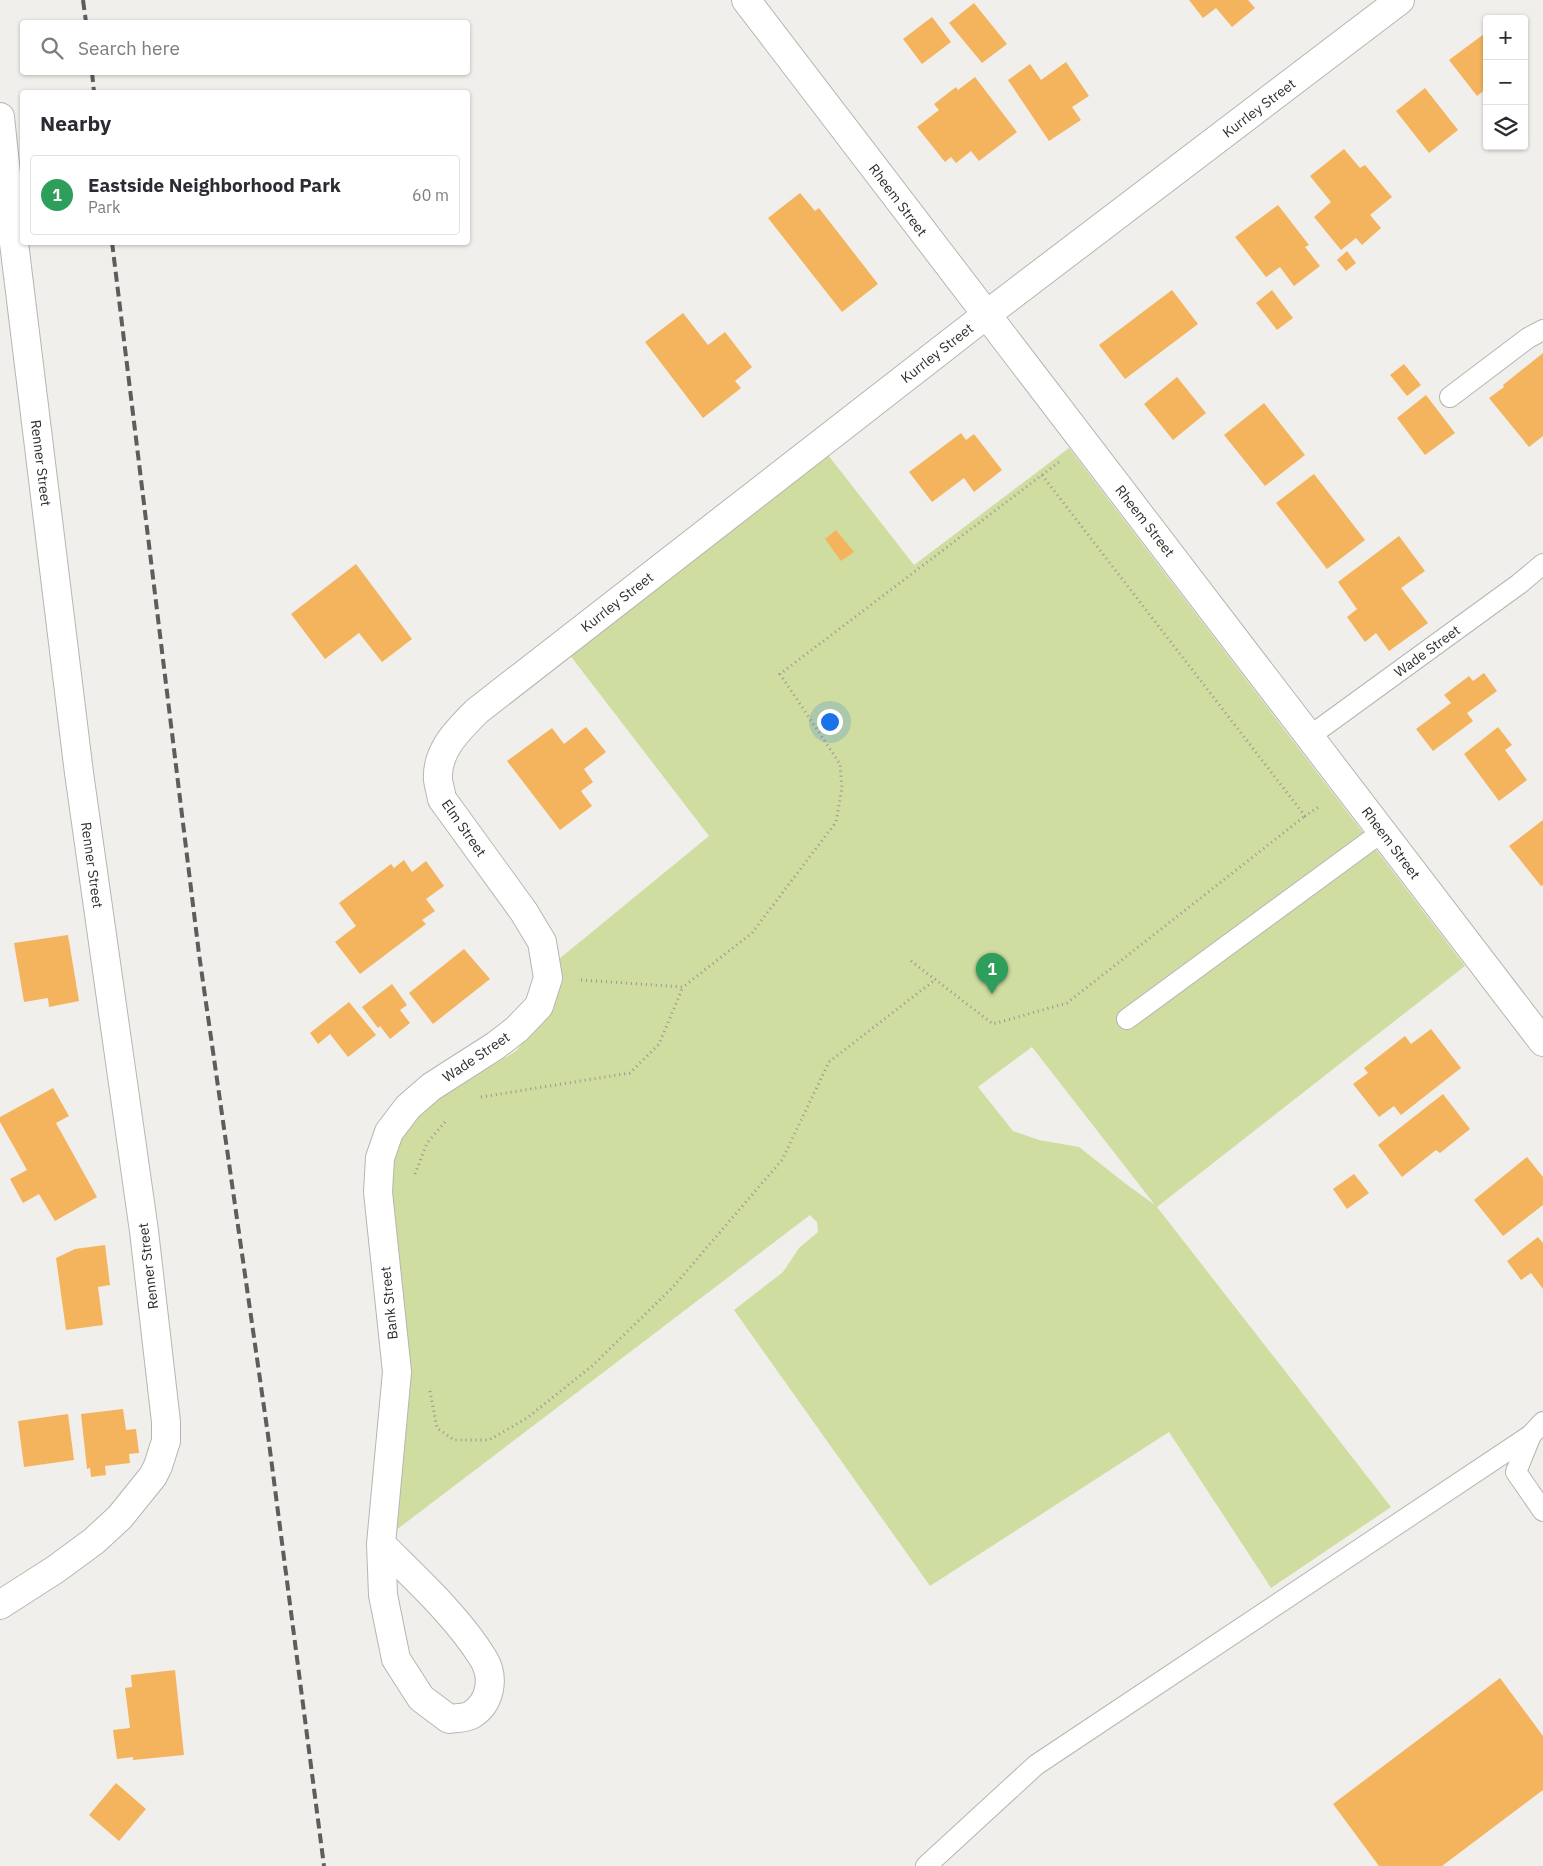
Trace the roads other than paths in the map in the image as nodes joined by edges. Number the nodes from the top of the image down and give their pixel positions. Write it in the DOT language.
graph roads {
  1 [pos="746,0"];
  2 [pos="1400,0"];
  3 [pos="0,118"];
  4 [pos="986,315"];
  5 [pos="1543,330"];
  6 [pos="1450,397"];
  7 [pos="1543,564"];
  8 [pos="477,711"];
  9 [pos="1310,736"];
  10 [pos="1382,832"];
  11 [pos="542,942"];
  12 [pos="1127,1019"];
  13 [pos="1543,1042"];
  14 [pos="388,1132"];
  15 [pos="1537,1428"];
  16 [pos="1543,1511"];
  17 [pos="381,1544"];
  18 [pos="0,1605"];
  19 [pos="926,1866"];
  1 -- 4 [label="street, Rheem Street"];
  2 -- 4 [label="street, Kurrley Street"];
  3 -- 18 [label="street, Renner Street"];
  4 -- 8 [label="street, Kurrley Street"];
  4 -- 9 [label="street, Rheem Street"];
  5 -- 6 [label="lane"];
  7 -- 9 [label="lane, Wade Street"];
  8 -- 11 [label="street, Elm Street"];
  9 -- 10 [label="street, Rheem Street"];
  10 -- 12 [label="lane"];
  10 -- 13 [label="street, Rheem Street"];
  11 -- 14 [label="street, Wade Street"];
  14 -- 17 [label="street, Bank Street"];
  15 -- 16 [label="lane"];
  15 -- 19 [label="lane"];
  17 -- 17 [label="street, Bank Street"];
}
